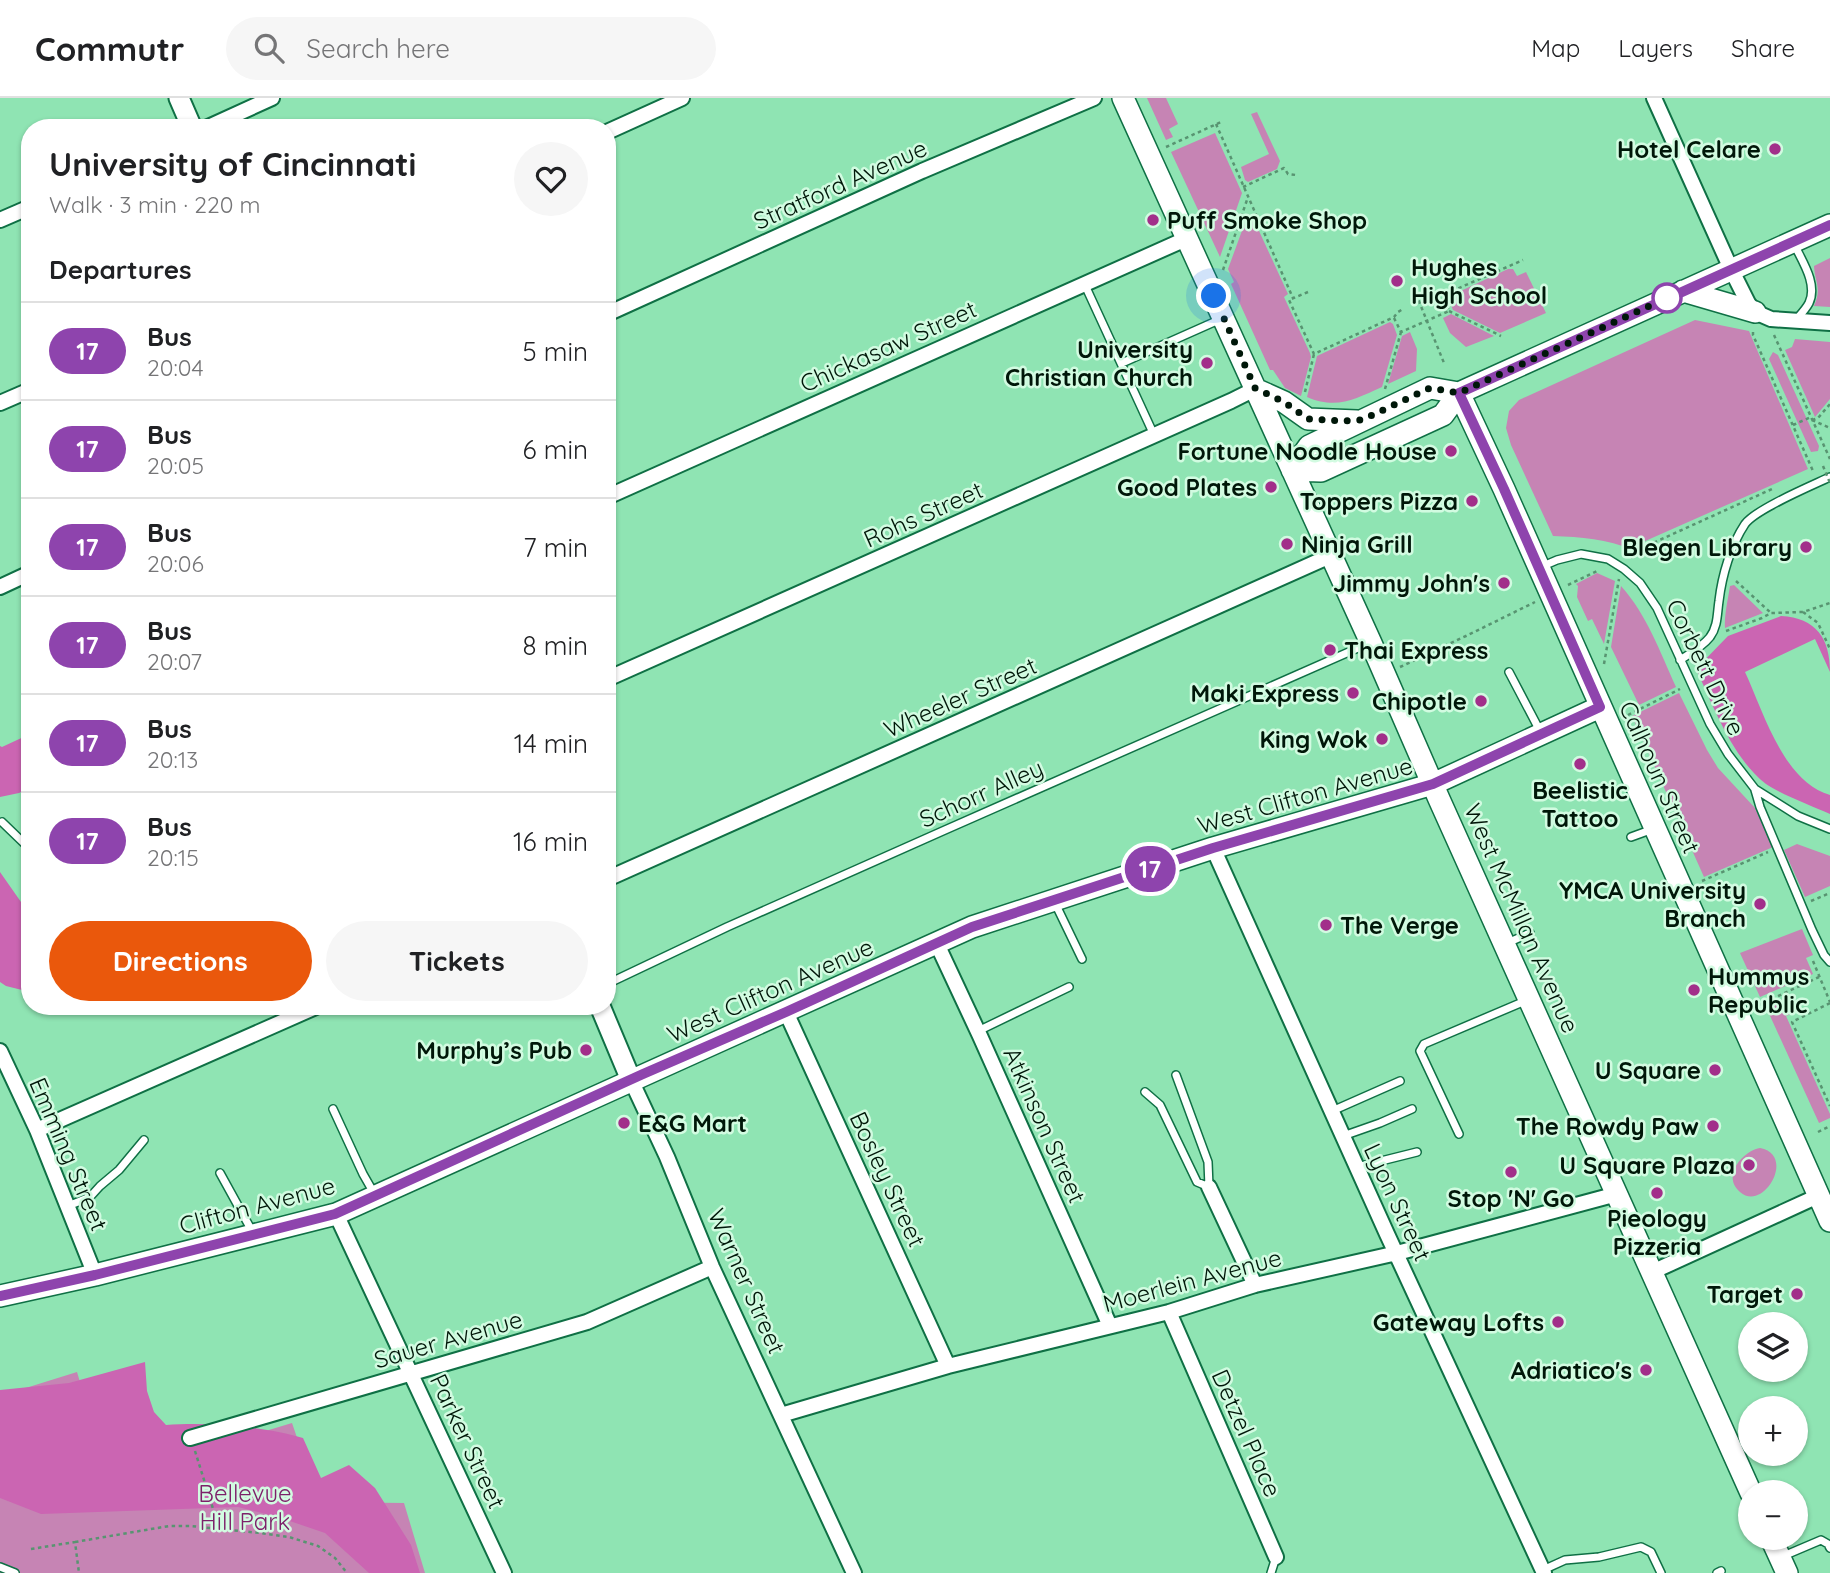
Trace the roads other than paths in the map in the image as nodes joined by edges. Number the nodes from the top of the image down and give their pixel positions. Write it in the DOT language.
graph roads {
  1 [pos="179,98"];
  2 [pos="272,98"];
  3 [pos="682,98"];
  4 [pos="1094,98"];
  5 [pos="1123,98"];
  6 [pos="1654,98"];
  7 [pos="188,119"];
  8 [pos="226,119"];
  9 [pos="616,128"];
  10 [pos="21,211"];
  11 [pos="0,220"];
  12 [pos="1830,225"];
  13 [pos="1188,238"];
  14 [pos="1793,242"];
  15 [pos="1731,269"];
  16 [pos="1084,283"];
  17 [pos="1683,291"];
  18 [pos="616,310"];
  19 [pos="1223,318"];
  20 [pos="1754,320"];
  21 [pos="1794,321"];
  22 [pos="1830,323"];
  23 [pos="1122,363"];
  24 [pos="1255,388"];
  25 [pos="1459,393"];
  26 [pos="21,394"];
  27 [pos="0,403"];
  28 [pos="1362,420"];
  29 [pos="1155,435"];
  30 [pos="1292,470"];
  31 [pos="1830,477"];
  32 [pos="616,493"];
  33 [pos="1331,556"];
  34 [pos="1539,568"];
  35 [pos="21,577"];
  36 [pos="0,587"];
  37 [pos="1371,643"];
  38 [pos="1680,660"];
  39 [pos="1509,672"];
  40 [pos="616,675"];
  41 [pos="1600,707"];
  42 [pos="1542,734"];
  43 [pos="1433,784"];
  44 [pos="1755,789"];
  45 [pos="2,822"];
  46 [pos="1654,829"];
  47 [pos="1830,829"];
  48 [pos="1631,837"];
  49 [pos="21,840"];
  50 [pos="1213,848"];
  51 [pos="616,875"];
  52 [pos="1054,900"];
  53 [pos="1530,933"];
  54 [pos="937,944"];
  55 [pos="1505,944"];
  56 [pos="1082,959"];
  57 [pos="1830,962"];
  58 [pos="616,980"];
  59 [pos="1069,987"];
  60 [pos="1529,999"];
  61 [pos="786,1012"];
  62 [pos="298,1015"];
  63 [pos="604,1015"];
  64 [pos="978,1031"];
  65 [pos="0,1051"];
  66 [pos="1176,1075"];
  67 [pos="631,1080"];
  68 [pos="1400,1081"];
  69 [pos="1145,1092"];
  70 [pos="333,1109"];
  71 [pos="1412,1109"];
  72 [pos="1332,1111"];
  73 [pos="37,1130"];
  74 [pos="1459,1134"];
  75 [pos="1343,1136"];
  76 [pos="144,1140"];
  77 [pos="1417,1152"];
  78 [pos="1357,1167"];
  79 [pos="220,1173"];
  80 [pos="1209,1186"];
  81 [pos="1617,1194"];
  82 [pos="376,1195"];
  83 [pos="1818,1196"];
  84 [pos="68,1206"];
  85 [pos="335,1214"];
  86 [pos="1830,1221"];
  87 [pos="254,1234"];
  88 [pos="1397,1253"];
  89 [pos="712,1267"];
  90 [pos="1652,1272"];
  91 [pos="95,1275"];
  92 [pos="1255,1285"];
  93 [pos="0,1296"];
  94 [pos="1169,1312"];
  95 [pos="1110,1326"];
  96 [pos="948,1366"];
  97 [pos="411,1373"];
  98 [pos="781,1415"];
  99 [pos="190,1438"];
  100 [pos="1745,1480"];
  101 [pos="1830,1548"];
  102 [pos="1779,1556"];
  103 [pos="1276,1557"];
  104 [pos="0,1567"];
  105 [pos="1544,1572"];
  106 [pos="15,1573"];
  107 [pos="504,1573"];
  108 [pos="854,1573"];
  109 [pos="1271,1573"];
  110 [pos="1661,1573"];
  1 -- 7 [label="street"];
  2 -- 8 [label="street"];
  3 -- 9 [label="street"];
  4 -- 18 [label="street, Stratford Avenue"];
  5 -- 13 [label="main road, West McMillan Avenue"];
  6 -- 15 [label="street"];
  10 -- 11 [label="street"];
  12 -- 14 [label="main road"];
  13 -- 16 [label="street, Chickasaw Street"];
  13 -- 19 [label="main road, West McMillan Avenue"];
  14 -- 15 [label="main road"];
  14 -- 21 [label="lane"];
  15 -- 17 [label="main road"];
  15 -- 20 [label="street"];
  16 -- 23 [label="lane"];
  16 -- 32 [label="street, Chickasaw Street"];
  17 -- 20 [label="main road"];
  17 -- 25 [label="main road"];
  19 -- 23 [label="lane"];
  19 -- 24 [label="main road, West McMillan Avenue"];
  20 -- 21 [label="street"];
  21 -- 22 [label="street"];
  23 -- 29 [label="lane"];
  24 -- 28 [label="main road"];
  24 -- 29 [label="street, Rohs Street"];
  24 -- 30 [label="main road, West McMillan Avenue"];
  25 -- 28 [label="main road"];
  25 -- 30 [label="main road"];
  25 -- 34 [label="main road, Calhoun Street"];
  26 -- 27 [label="street"];
  28 -- 30 [label="main road"];
  29 -- 40 [label="street, Rohs Street"];
  30 -- 33 [label="main road, West McMillan Avenue"];
  31 -- 38 [label="lane"];
  33 -- 37 [label="main road, West McMillan Avenue"];
  33 -- 51 [label="street, Wheeler Street"];
  34 -- 38 [label="lane, Corbett Drive"];
  34 -- 41 [label="main road, Calhoun Street"];
  35 -- 36 [label="street"];
  37 -- 43 [label="main road, West McMillan Avenue"];
  37 -- 58 [label="lane, Schorr Alley"];
  38 -- 44 [label="lane, Corbett Drive"];
  39 -- 42 [label="lane"];
  41 -- 42 [label="main road, West Clifton Avenue"];
  41 -- 46 [label="main road, Calhoun Street"];
  42 -- 43 [label="main road, West Clifton Avenue"];
  43 -- 50 [label="main road, West Clifton Avenue"];
  43 -- 55 [label="main road, West McMillan Avenue"];
  44 -- 47 [label="lane, Corbett Drive"];
  44 -- 57 [label="lane"];
  45 -- 49 [label="lane"];
  46 -- 48 [label="lane"];
  46 -- 83 [label="main road, Calhoun Street"];
  50 -- 52 [label="main road, West Clifton Avenue"];
  50 -- 72 [label="street, Lyon Street"];
  52 -- 54 [label="main road, West Clifton Avenue"];
  52 -- 56 [label="lane"];
  53 -- 55 [label="lane"];
  54 -- 61 [label="main road, West Clifton Avenue"];
  54 -- 64 [label="street, Atkinson Street"];
  55 -- 60 [label="main road, West McMillan Avenue"];
  59 -- 64 [label="lane"];
  60 -- 74 [label="lane"];
  60 -- 81 [label="main road, West McMillan Avenue"];
  61 -- 67 [label="main road, West Clifton Avenue"];
  61 -- 96 [label="street, Bosley Street"];
  62 -- 73 [label="street"];
  63 -- 67 [label="street, Warner Street"];
  64 -- 95 [label="street, Atkinson Street"];
  65 -- 73 [label="street, Emming Street"];
  66 -- 80 [label="lane"];
  67 -- 82 [label="main road, Clifton Avenue"];
  67 -- 89 [label="street, Warner Street"];
  68 -- 72 [label="lane"];
  69 -- 80 [label="lane"];
  70 -- 82 [label="lane"];
  71 -- 75 [label="lane"];
  72 -- 75 [label="street, Lyon Street"];
  73 -- 84 [label="street, Emming Street"];
  75 -- 78 [label="street, Lyon Street"];
  76 -- 84 [label="lane"];
  77 -- 78 [label="lane"];
  78 -- 88 [label="street, Lyon Street"];
  79 -- 87 [label="lane"];
  80 -- 92 [label="street"];
  81 -- 88 [label="street, Moerlein Avenue"];
  81 -- 90 [label="main road, West McMillan Avenue"];
  82 -- 85 [label="main road, Clifton Avenue"];
  83 -- 86 [label="main road, Calhoun Street"];
  83 -- 90 [label="street"];
  84 -- 91 [label="street, Emming Street"];
  85 -- 87 [label="main road, Clifton Avenue"];
  85 -- 97 [label="street, Parker Street"];
  87 -- 91 [label="main road, Clifton Avenue"];
  88 -- 92 [label="street, Moerlein Avenue"];
  88 -- 105 [label="street, Lyon Street"];
  89 -- 97 [label="street, Sauer Avenue"];
  89 -- 98 [label="street, Warner Street"];
  90 -- 100 [label="main road, West McMillan Avenue"];
  91 -- 93 [label="main road, Clifton Avenue"];
  92 -- 94 [label="street, Moerlein Avenue"];
  94 -- 95 [label="street, Moerlein Avenue"];
  94 -- 103 [label="street, Detzel Place"];
  95 -- 96 [label="street, Moerlein Avenue"];
  96 -- 98 [label="street, Moerlein Avenue"];
  97 -- 99 [label="street, Sauer Avenue"];
  97 -- 107 [label="street, Parker Street"];
  98 -- 108 [label="street, Warner Street"];
  101 -- 102 [label="lane"];
  103 -- 109 [label="lane, Detzel Place"];
  104 -- 106 [label="lane"];
  105 -- 110 [label="lane"];
}
